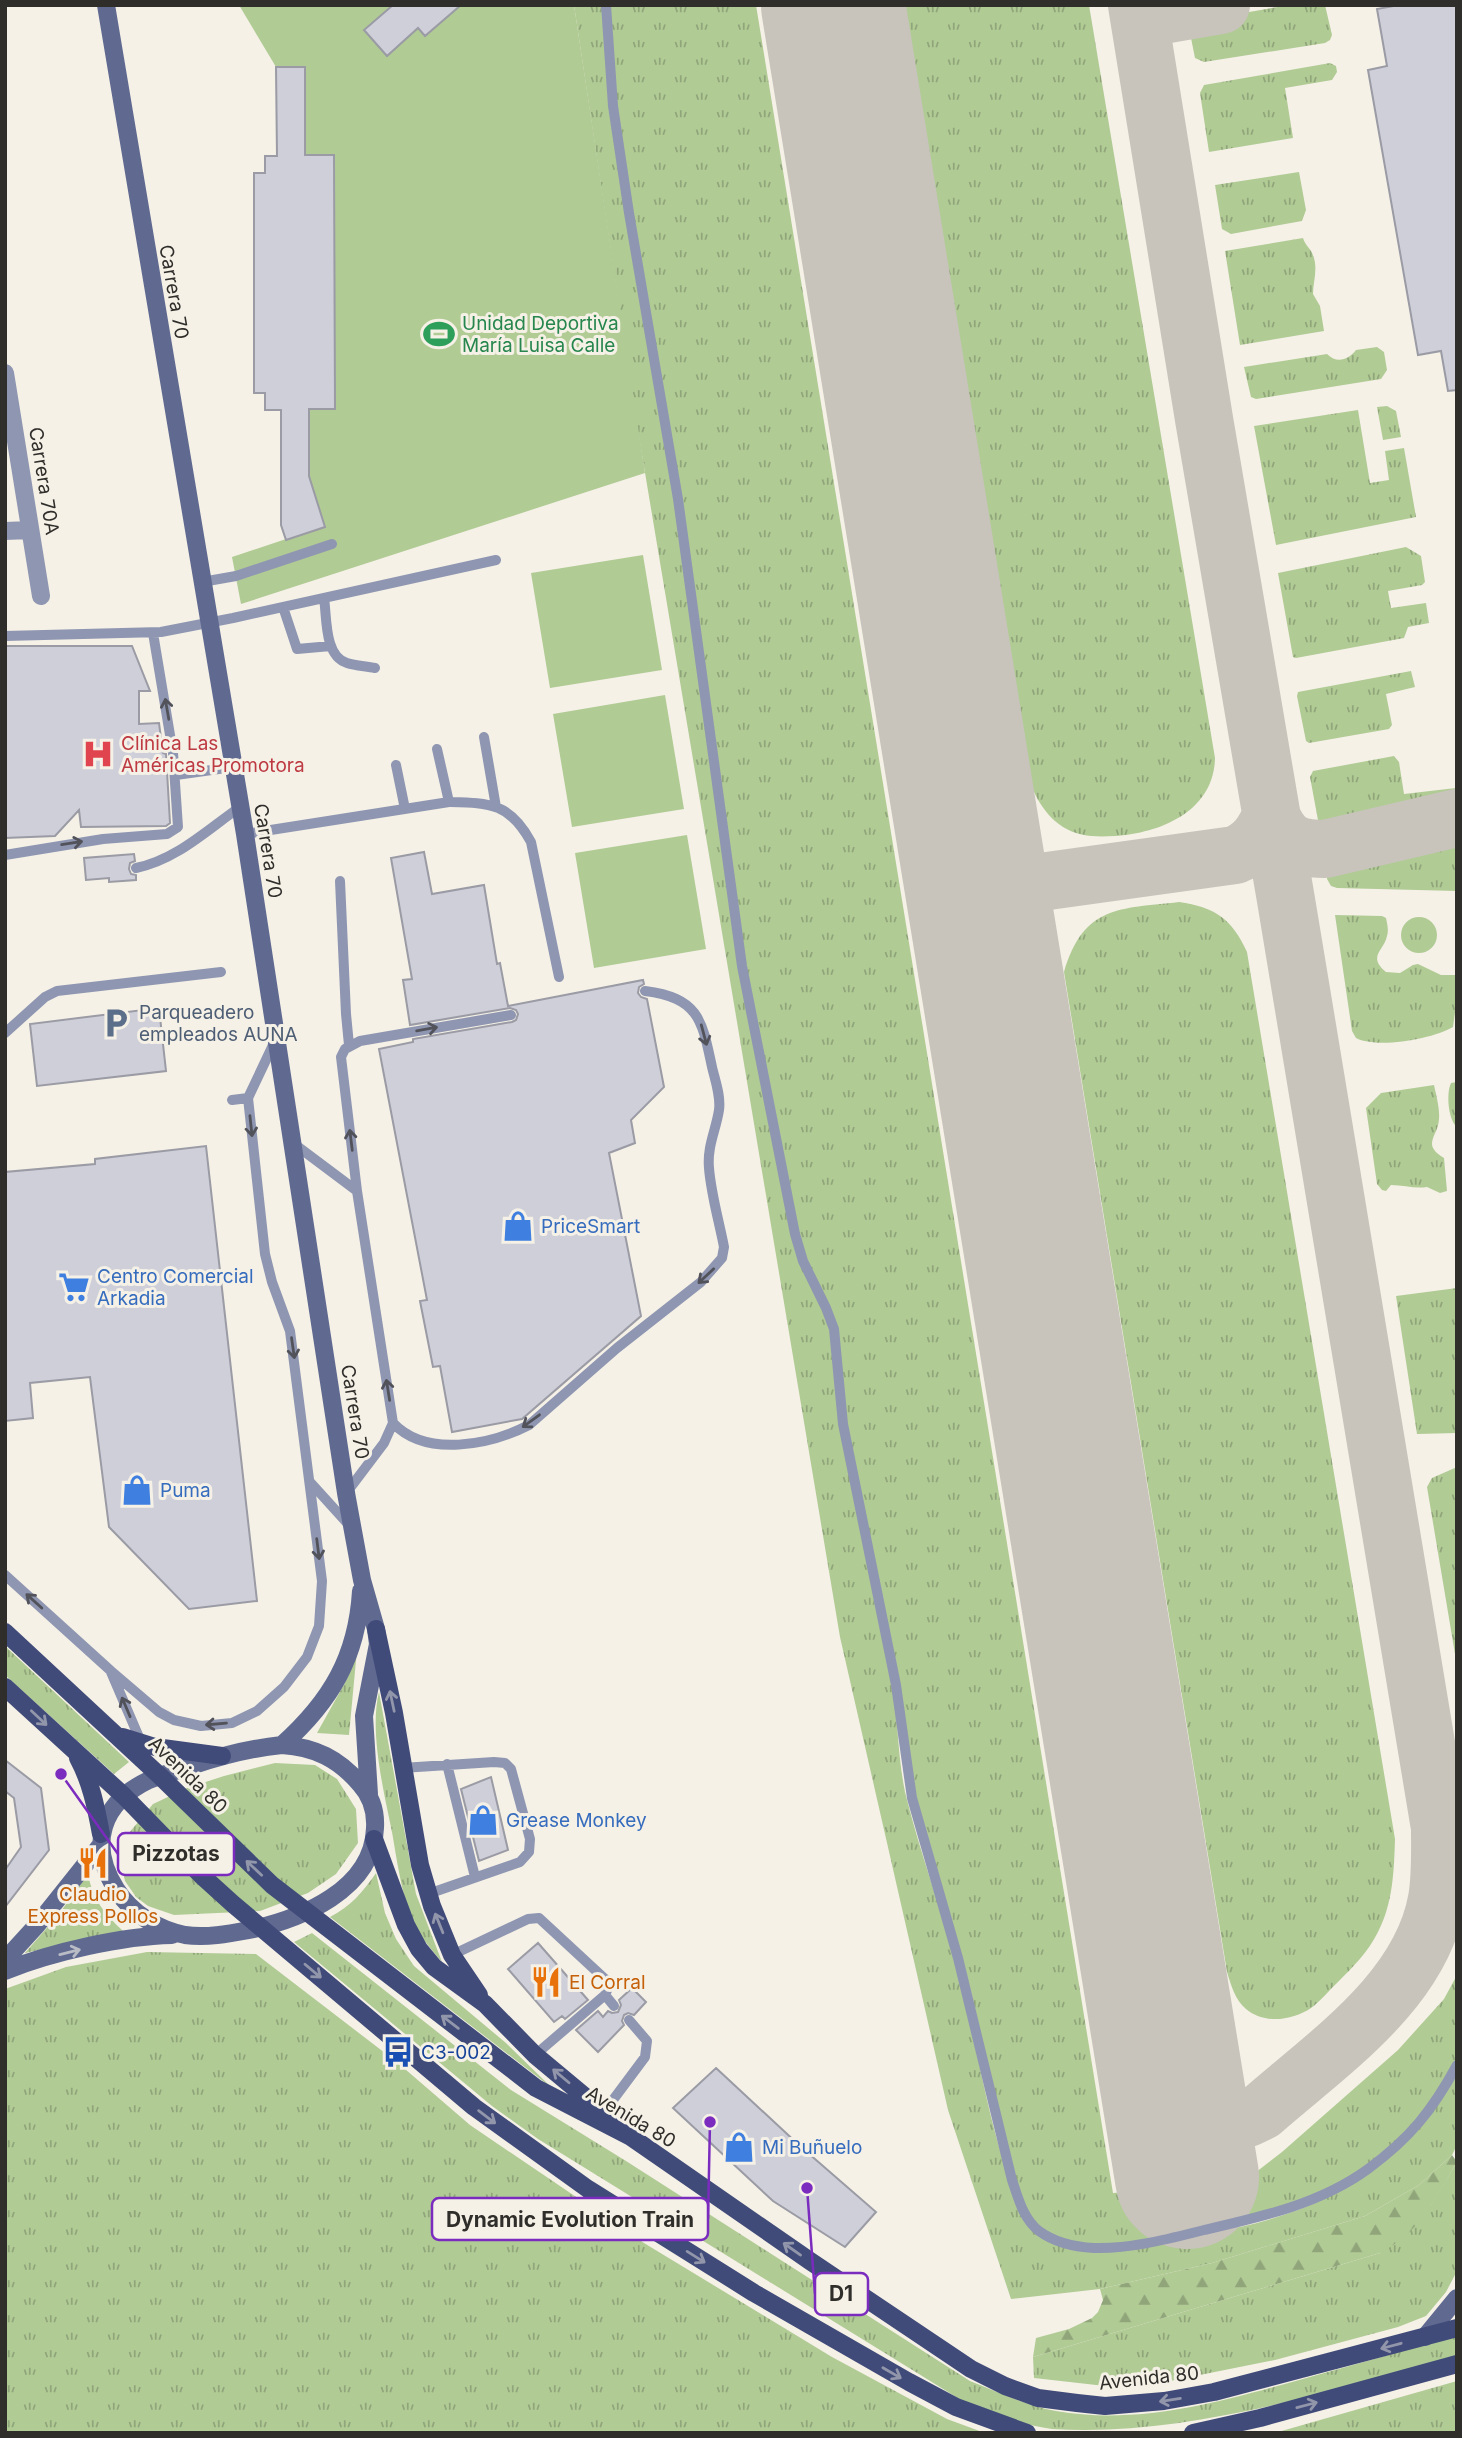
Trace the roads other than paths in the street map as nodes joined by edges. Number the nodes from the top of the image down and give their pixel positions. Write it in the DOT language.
graph roads {
  1 [pos="106,5"];
  2 [pos="606,5"];
  3 [pos="5,373"];
  4 [pos="30,530"];
  5 [pos="5,531"];
  6 [pos="332,544"];
  7 [pos="496,560"];
  8 [pos="202,582"];
  9 [pos="41,596"];
  10 [pos="324,598"];
  11 [pos="283,607"];
  12 [pos="209,623"];
  13 [pos="153,633"];
  14 [pos="5,636"];
  15 [pos="331,646"];
  16 [pos="375,668"];
  17 [pos="484,737"];
  18 [pos="437,749"];
  19 [pos="396,765"];
  20 [pos="233,767"];
  21 [pos="176,775"];
  22 [pos="449,802"];
  23 [pos="240,807"];
  24 [pos="496,807"];
  25 [pos="405,809"];
  26 [pos="245,834"];
  27 [pos="5,855"];
  28 [pos="135,868"];
  29 [pos="340,881"];
  30 [pos="221,972"];
  31 [pos="559,977"];
  32 [pos="645,990"];
  33 [pos="511,1015"];
  34 [pos="5,1032"];
  35 [pos="275,1039"];
  36 [pos="349,1045"];
  37 [pos="248,1098"];
  38 [pos="232,1100"];
  39 [pos="291,1142"];
  40 [pos="357,1191"];
  41 [pos="393,1423"];
  42 [pos="310,1482"];
  43 [pos="346,1492"];
  44 [pos="352,1529"];
  45 [pos="5,1576"];
  46 [pos="362,1580"];
  47 [pos="376,1629"];
  48 [pos="5,1632"];
  49 [pos="111,1671"];
  50 [pos="5,1686"];
  51 [pos="116,1734"];
  52 [pos="142,1743"];
  53 [pos="282,1745"];
  54 [pos="73,1749"];
  55 [pos="222,1756"];
  56 [pos="447,1764"];
  57 [pos="402,1768"];
  58 [pos="160,1776"];
  59 [pos="369,1794"];
  60 [pos="124,1797"];
  61 [pos="374,1839"];
  62 [pos="100,1840"];
  63 [pos="475,1877"];
  64 [pos="428,1894"];
  65 [pos="305,1913"];
  66 [pos="260,1927"];
  67 [pos="185,1935"];
  68 [pos="452,1955"];
  69 [pos="5,1960"];
  70 [pos="5,1971"];
  71 [pos="605,1995"];
  72 [pos="485,2004"];
  73 [pos="614,2006"];
  74 [pos="629,2020"];
  75 [pos="536,2055"];
  76 [pos="1457,2065"];
  77 [pos="604,2112"];
  78 [pos="631,2137"];
  79 [pos="1457,2298"];
  80 [pos="1457,2328"];
  81 [pos="1425,2337"];
  82 [pos="1457,2364"];
  83 [pos="1257,2426"];
  84 [pos="1027,2433"];
  85 [pos="1193,2433"];
  1 -- 8 [label="main road, Carrera 70"];
  2 -- 76 [label="lane"];
  3 -- 4 [label="street, Carrera 70A"];
  4 -- 5 [label="street"];
  4 -- 9 [label="street, Carrera 70A"];
  6 -- 8 [label="lane"];
  7 -- 10 [label="lane"];
  8 -- 12 [label="main road, Carrera 70"];
  10 -- 11 [label="lane"];
  10 -- 15 [label="lane"];
  11 -- 12 [label="lane"];
  11 -- 15 [label="lane"];
  12 -- 13 [label="lane"];
  12 -- 20 [label="main road, Carrera 70"];
  13 -- 14 [label="lane"];
  21 -- 13 [label="lane, one-way"];
  15 -- 16 [label="lane"];
  17 -- 24 [label="lane"];
  18 -- 22 [label="lane"];
  19 -- 25 [label="lane"];
  20 -- 21 [label="lane"];
  20 -- 23 [label="main road, Carrera 70"];
  27 -- 21 [label="lane, one-way"];
  22 -- 24 [label="lane"];
  22 -- 25 [label="lane"];
  23 -- 26 [label="main road, Carrera 70"];
  23 -- 28 [label="lane"];
  24 -- 31 [label="lane"];
  25 -- 26 [label="lane"];
  26 -- 35 [label="main road, Carrera 70"];
  29 -- 36 [label="lane"];
  30 -- 34 [label="lane"];
  32 -- 41 [label="lane, one-way"];
  36 -- 33 [label="lane, one-way"];
  35 -- 37 [label="lane"];
  35 -- 39 [label="main road, Carrera 70"];
  40 -- 36 [label="lane, one-way"];
  37 -- 38 [label="lane"];
  37 -- 42 [label="lane, one-way"];
  39 -- 40 [label="lane"];
  39 -- 43 [label="main road, Carrera 70"];
  41 -- 40 [label="lane, one-way"];
  41 -- 43 [label="lane"];
  42 -- 44 [label="lane"];
  42 -- 49 [label="lane, one-way"];
  43 -- 44 [label="main road, Carrera 70"];
  44 -- 46 [label="main road, Carrera 70"];
  49 -- 45 [label="lane, one-way"];
  46 -- 47 [label="main road, Carrera 70"];
  46 -- 53 [label="main road, Carrera 70"];
  57 -- 47 [label="main road, one-way"];
  47 -- 59 [label="main road, Carrera 70"];
  48 -- 51 [label="main road, Avenida 80"];
  52 -- 49 [label="lane, one-way"];
  50 -- 54 [label="main road, one-way"];
  51 -- 52 [label="main road"];
  51 -- 58 [label="main road, Avenida 80"];
  52 -- 55 [label="main road"];
  53 -- 55 [label="main road"];
  53 -- 59 [label="main road"];
  54 -- 60 [label="main road"];
  54 -- 62 [label="main road"];
  55 -- 58 [label="main road"];
  56 -- 57 [label="lane"];
  56 -- 63 [label="lane"];
  56 -- 63 [label="lane"];
  57 -- 64 [label="main road"];
  58 -- 60 [label="main road"];
  65 -- 58 [label="main road, Avenida 80, one-way"];
  59 -- 61 [label="main road, Carrera 70"];
  60 -- 62 [label="main road"];
  60 -- 66 [label="main road"];
  61 -- 65 [label="main road"];
  61 -- 72 [label="main road"];
  62 -- 67 [label="main road"];
  62 -- 69 [label="main road"];
  63 -- 64 [label="lane"];
  68 -- 64 [label="main road, one-way"];
  65 -- 66 [label="main road"];
  78 -- 65 [label="main road, Avenida 80, one-way"];
  66 -- 67 [label="main road"];
  66 -- 84 [label="main road, one-way"];
  70 -- 67 [label="main road, one-way"];
  68 -- 71 [label="lane"];
  68 -- 72 [label="main road"];
  71 -- 73 [label="lane"];
  71 -- 75 [label="lane"];
  72 -- 75 [label="main road"];
  74 -- 77 [label="lane"];
  77 -- 75 [label="main road, one-way"];
  77 -- 78 [label="main road"];
  81 -- 78 [label="main road, Avenida 80, one-way"];
  79 -- 81 [label="main road"];
  80 -- 81 [label="main road, Avenida 80"];
  83 -- 82 [label="main road, one-way"];
  83 -- 85 [label="main road"];
}
